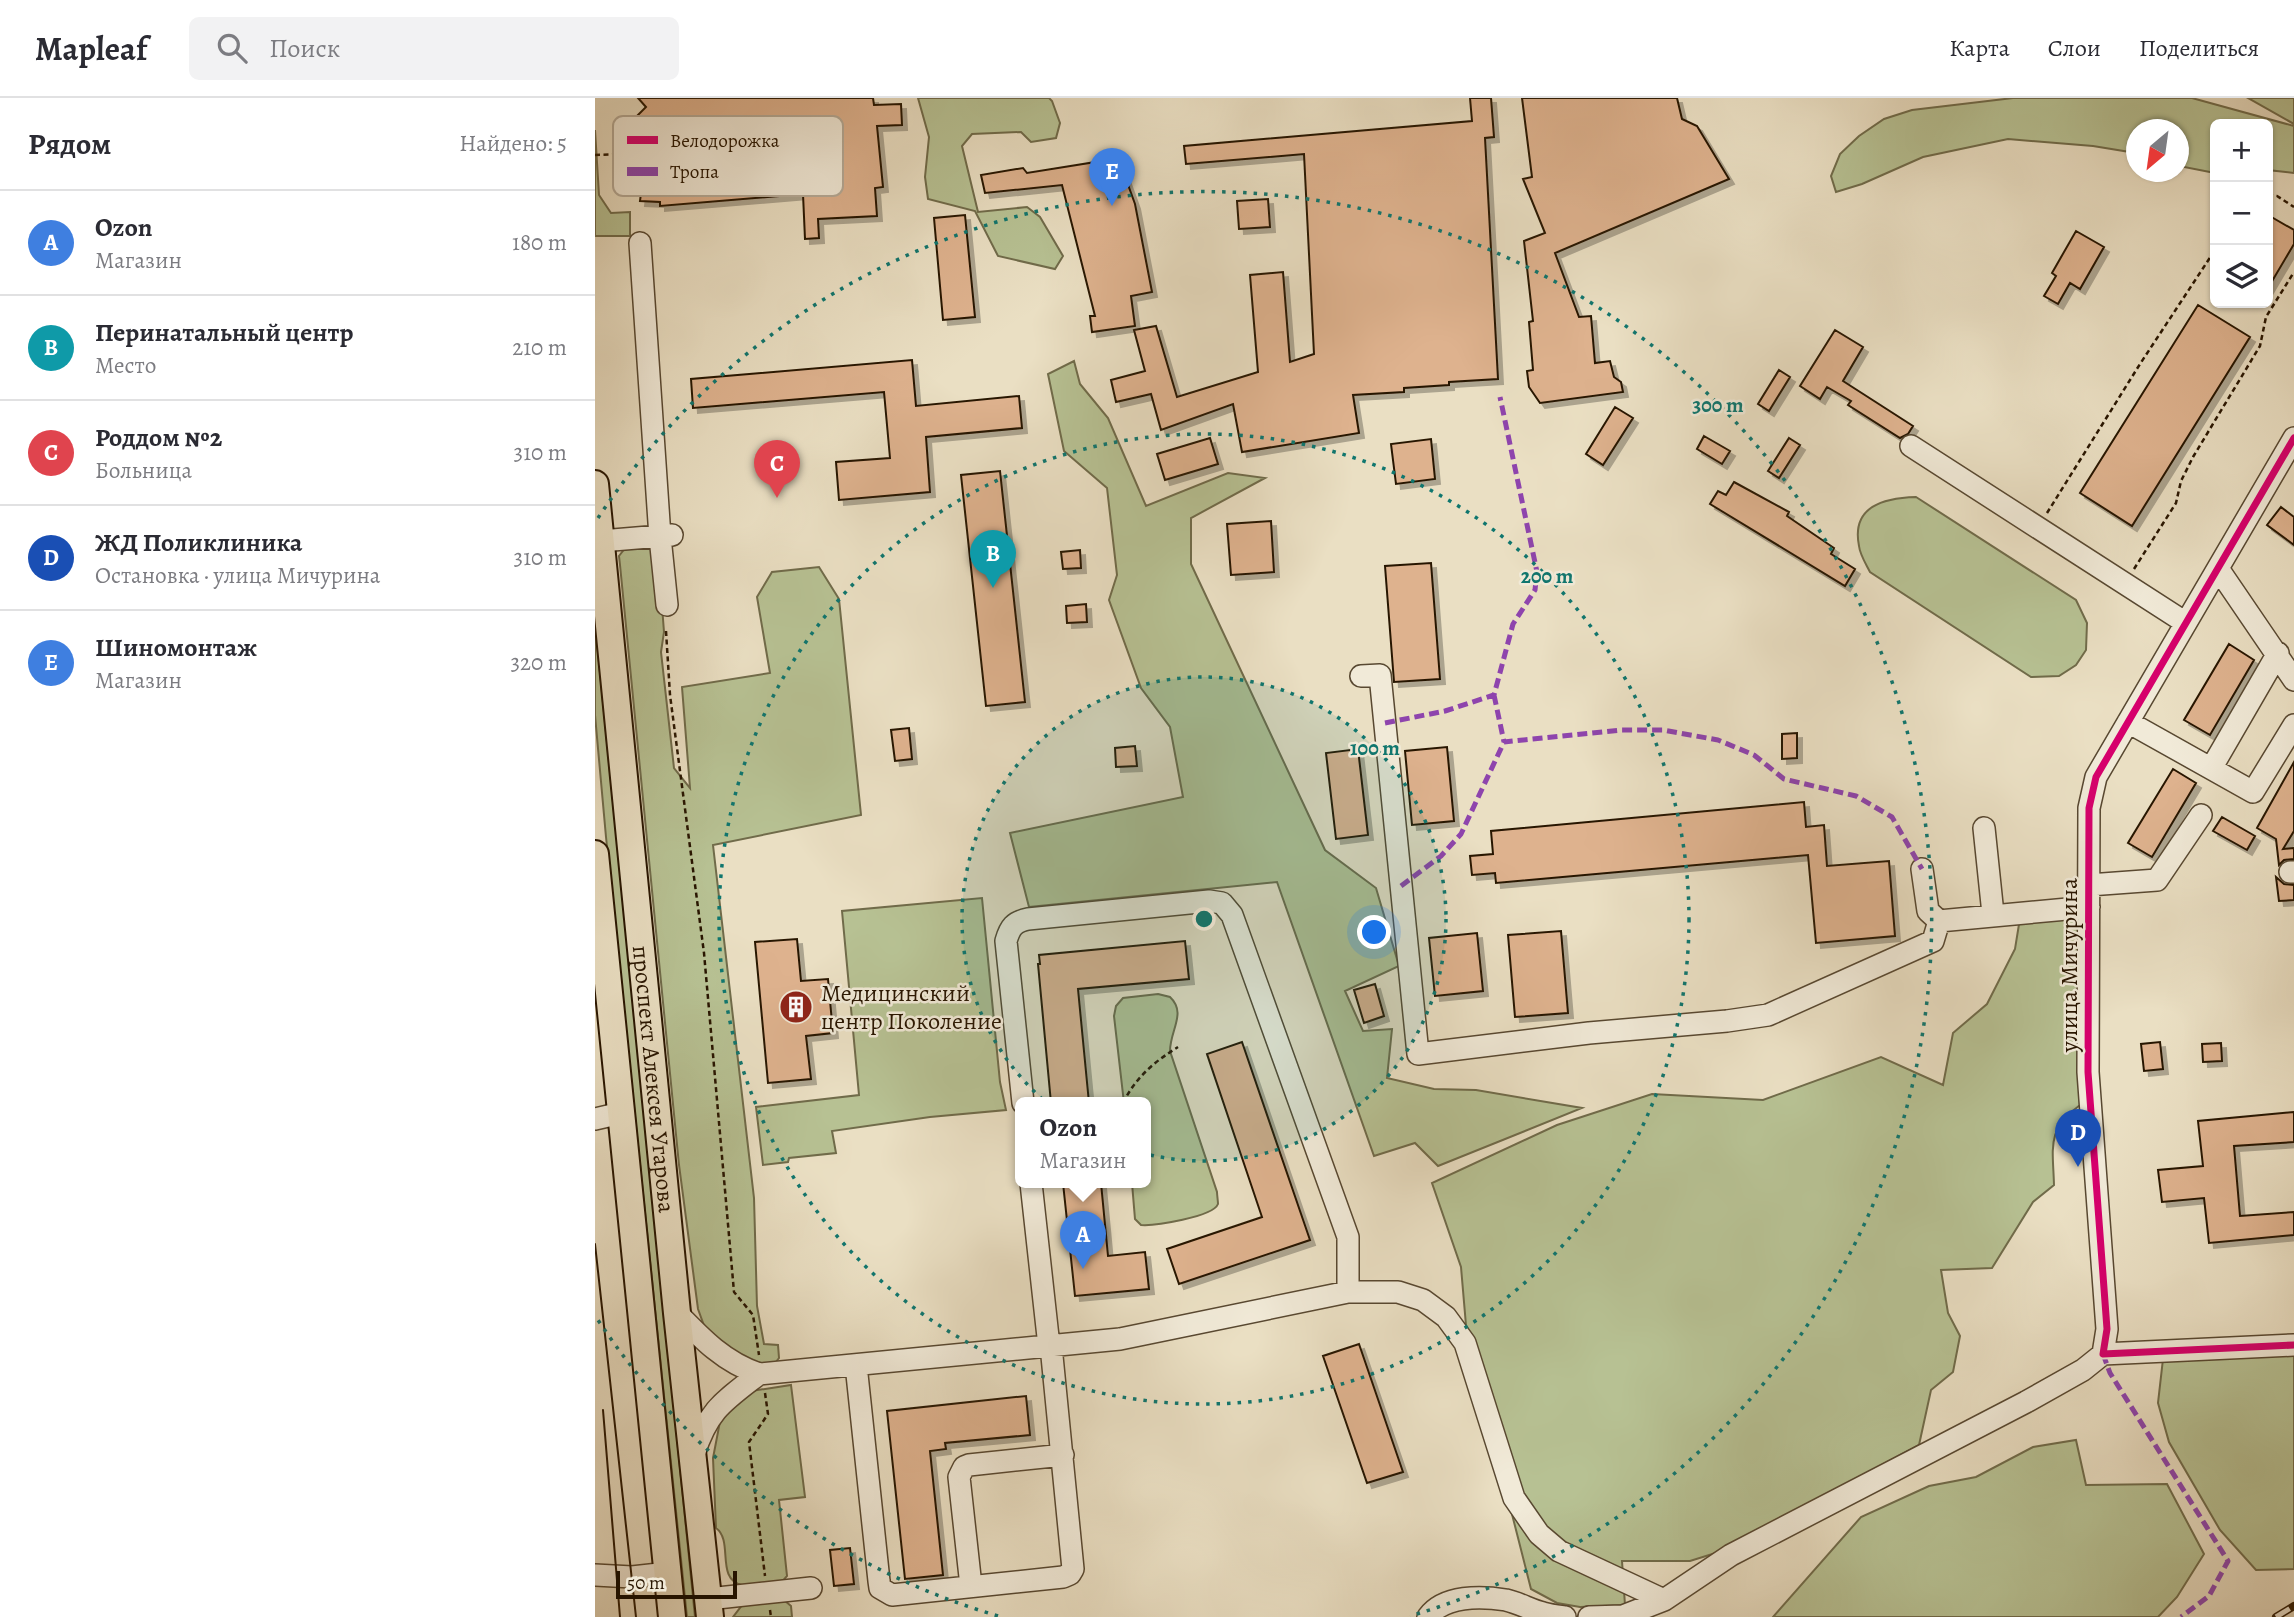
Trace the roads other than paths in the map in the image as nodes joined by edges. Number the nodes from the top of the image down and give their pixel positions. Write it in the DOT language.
graph roads {
  1 [pos="640,243"];
  2 [pos="2294,438"];
  3 [pos="1911,446"];
  4 [pos="595,484"];
  5 [pos="666,536"];
  6 [pos="598,541"];
  7 [pos="2219,570"];
  8 [pos="667,605"];
  9 [pos="2186,623"];
  10 [pos="2278,653"];
  11 [pos="1361,676"];
  12 [pos="2294,680"];
  13 [pos="2128,722"];
  14 [pos="2294,726"];
  15 [pos="2212,767"];
  16 [pos="2201,816"];
  17 [pos="1984,828"];
  18 [pos="595,854"];
  19 [pos="1922,869"];
  20 [pos="2089,885"];
  21 [pos="2089,907"];
  22 [pos="1993,914"];
  23 [pos="1939,921"];
  24 [pos="1022,1097"];
  25 [pos="621,1113"];
  26 [pos="595,1119"];
  27 [pos="1032,1188"];
  28 [pos="1348,1292"];
  29 [pos="677,1313"];
  30 [pos="2294,1345"];
  31 [pos="1050,1346"];
  32 [pos="2103,1354"];
  33 [pos="856,1365"];
  34 [pos="760,1374"];
  35 [pos="1063,1455"];
  36 [pos="693,1456"];
  37 [pos="668,1573"];
  38 [pos="606,1576"];
  39 [pos="595,1584"];
  40 [pos="971,1586"];
  41 [pos="811,1588"];
  42 [pos="1664,1600"];
  43 [pos="709,1608"];
  44 [pos="1545,1615"];
  45 [pos="672,1617"];
  46 [pos="1428,1617"];
  47 [pos="1566,1617"];
  48 [pos="1589,1617"];
  1 -- 5 [label="street"];
  2 -- 7 [label="street, улица Мичурина"];
  3 -- 9 [label="street"];
  4 -- 6 [label="main road, проспект Алексея Угарова"];
  5 -- 6 [label="street"];
  5 -- 8 [label="street"];
  6 -- 29 [label="main road, проспект Алексея Угарова"];
  7 -- 9 [label="street, улица Мичурина"];
  7 -- 10 [label="street"];
  9 -- 13 [label="street, улица Мичурина"];
  10 -- 12 [label="street"];
  10 -- 15 [label="street"];
  11 -- 23 [label="street"];
  13 -- 15 [label="street"];
  13 -- 20 [label="street, улица Мичурина"];
  14 -- 15 [label="street"];
  16 -- 20 [label="street"];
  17 -- 22 [label="street"];
  18 -- 25 [label="main road, проспект Алексея Угарова"];
  19 -- 23 [label="street"];
  20 -- 21 [label="street, улица Мичурина"];
  21 -- 22 [label="street"];
  21 -- 32 [label="street, улица Мичурина"];
  22 -- 23 [label="street"];
  24 -- 28 [label="street"];
  25 -- 26 [label="street"];
  25 -- 37 [label="main road, проспект Алексея Угарова"];
  27 -- 31 [label="street"];
  28 -- 31 [label="street"];
  28 -- 42 [label="street"];
  29 -- 34 [label="street"];
  29 -- 36 [label="main road, проспект Алексея Угарова"];
  30 -- 32 [label="street"];
  31 -- 33 [label="street"];
  31 -- 35 [label="street"];
  32 -- 42 [label="street"];
  33 -- 34 [label="street"];
  33 -- 40 [label="street"];
  34 -- 36 [label="street"];
  35 -- 40 [label="street"];
  35 -- 40 [label="street"];
  36 -- 43 [label="main road, проспект Алексея Угарова"];
  37 -- 38 [label="street"];
  37 -- 45 [label="main road, проспект Алексея Угарова"];
  38 -- 39 [label="street"];
  41 -- 43 [label="street"];
  42 -- 48 [label="street"];
  44 -- 46 [label="street"];
  44 -- 47 [label="street"];
}
